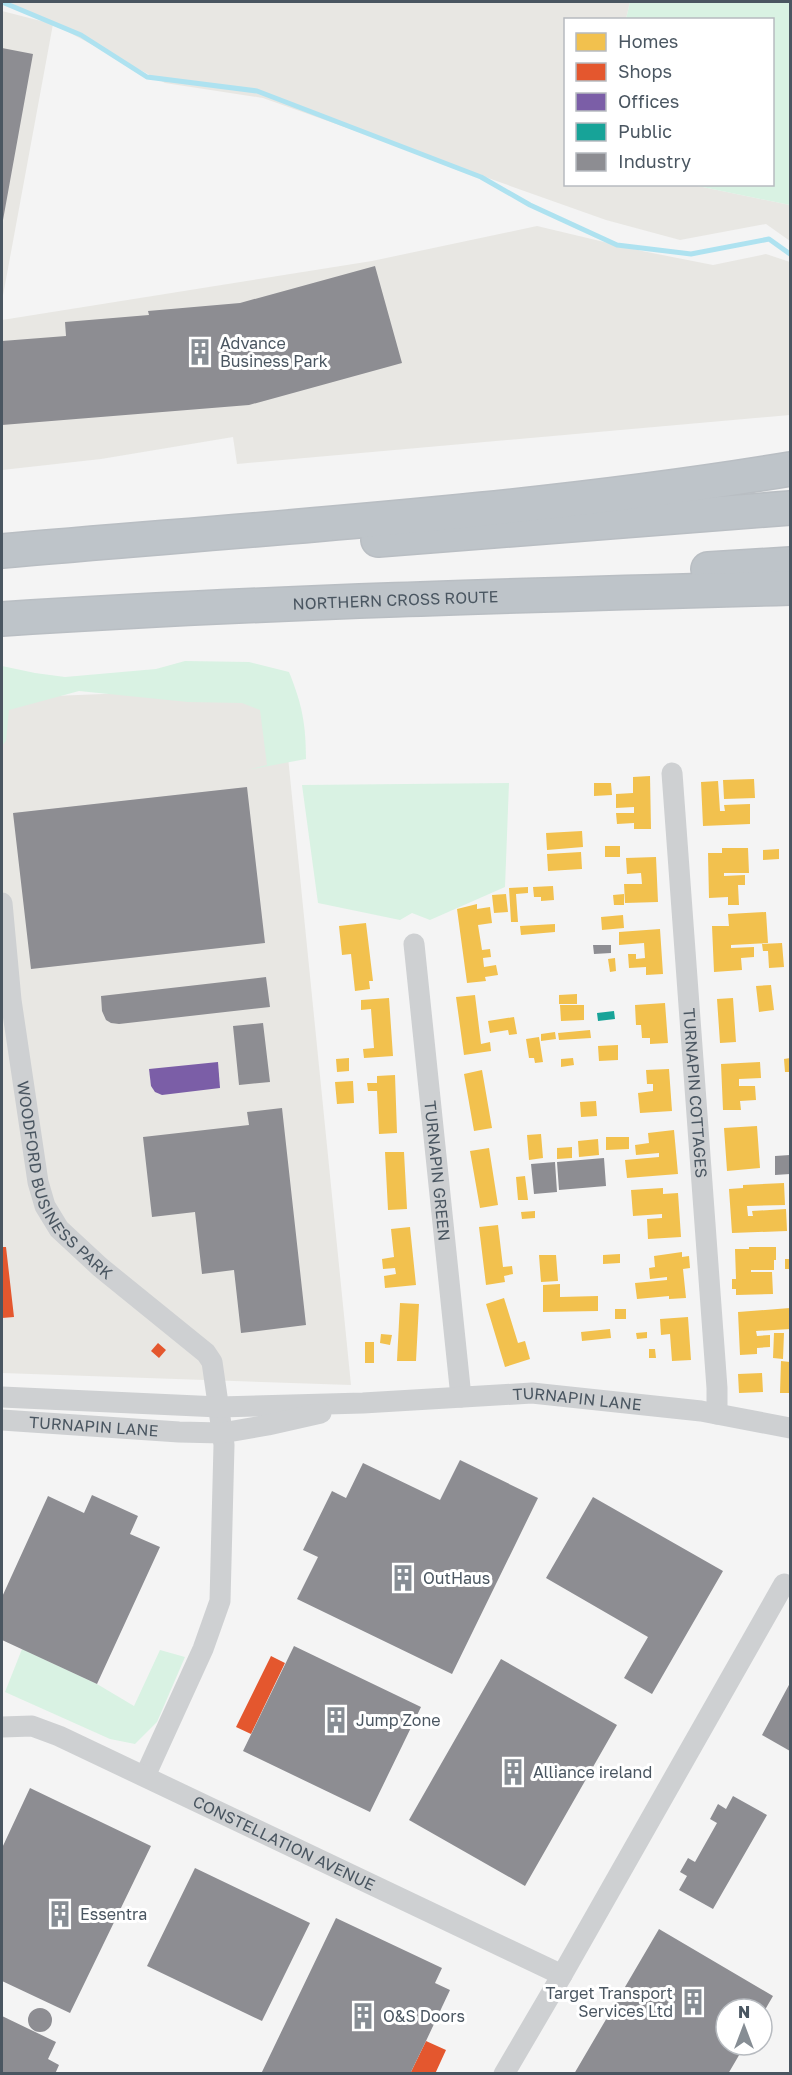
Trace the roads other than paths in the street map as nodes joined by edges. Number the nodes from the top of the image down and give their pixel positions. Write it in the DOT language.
graph roads {
  1 [pos="790,469"];
  2 [pos="790,508"];
  3 [pos="2,551"];
  4 [pos="2,562"];
  5 [pos="780,564"];
  6 [pos="790,588"];
  7 [pos="100,613"];
  8 [pos="2,619"];
  9 [pos="672,773"];
  10 [pos="2,903"];
  11 [pos="414,944"];
  12 [pos="462,1396"];
  13 [pos="2,1397"];
  14 [pos="363,1403"];
  15 [pos="219,1407"];
  16 [pos="717,1414"];
  17 [pos="2,1420"];
  18 [pos="790,1428"];
  19 [pos="222,1432"];
  20 [pos="784,1584"];
  21 [pos="2,1726"];
  22 [pos="146,1776"];
  23 [pos="562,1975"];
  24 [pos="504,2073"];
  1 -- 3 [label="highway"];
  2 -- 4 [label="highway"];
  5 -- 7 [label="highway"];
  6 -- 7 [label="highway, NORTHERN CROSS ROUTE"];
  7 -- 8 [label="highway, NORTHERN CROSS ROUTE"];
  9 -- 16 [label="street, TURNAPIN COTTAGES"];
  10 -- 15 [label="street, WOODFORD BUSINESS PARK"];
  11 -- 12 [label="street, TURNAPIN GREEN"];
  12 -- 14 [label="street, TURNAPIN LANE"];
  12 -- 16 [label="street, TURNAPIN LANE"];
  13 -- 15 [label="street, TURNAPIN LANE"];
  14 -- 15 [label="street, TURNAPIN LANE"];
  14 -- 19 [label="street, TURNAPIN LANE"];
  15 -- 19 [label="street, WOODFORD BUSINESS PARK"];
  16 -- 18 [label="street, TURNAPIN LANE"];
  17 -- 19 [label="street, TURNAPIN LANE"];
  19 -- 22 [label="street, WOODFORD BUSINESS PARK"];
  20 -- 23 [label="street"];
  21 -- 22 [label="street, CONSTELLATION AVENUE"];
  22 -- 23 [label="street, CONSTELLATION AVENUE"];
  23 -- 24 [label="street"];
}
